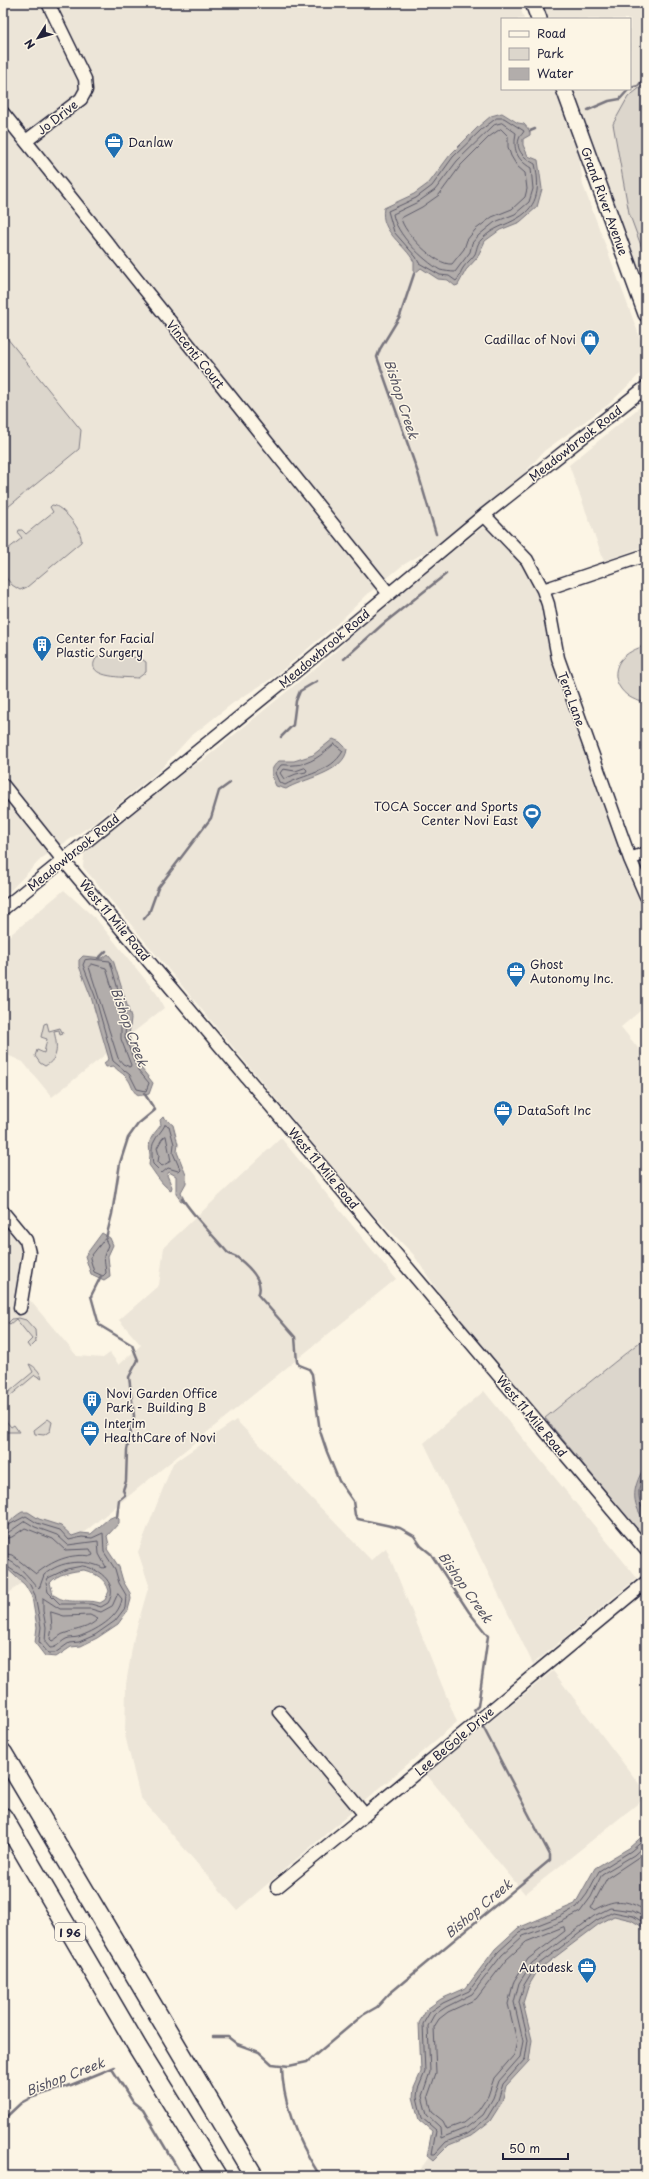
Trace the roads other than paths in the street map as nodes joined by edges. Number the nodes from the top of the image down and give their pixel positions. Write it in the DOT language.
graph roads {
  1 [pos="48,3"];
  2 [pos="533,3"];
  3 [pos="539,18"];
  4 [pos="564,90"];
  5 [pos="3,113"];
  6 [pos="26,142"];
  7 [pos="646,314"];
  8 [pos="646,387"];
  9 [pos="484,515"];
  10 [pos="646,555"];
  11 [pos="543,590"];
  12 [pos="389,594"];
  13 [pos="3,785"];
  14 [pos="646,853"];
  15 [pos="630,859"];
  16 [pos="63,860"];
  17 [pos="646,896"];
  18 [pos="3,909"];
  19 [pos="3,1212"];
  20 [pos="20,1308"];
  21 [pos="646,1550"];
  22 [pos="646,1582"];
  23 [pos="279,1712"];
  24 [pos="3,1753"];
  25 [pos="365,1815"];
  26 [pos="3,1817"];
  27 [pos="277,1887"];
  28 [pos="138,2048"];
  29 [pos="204,2176"];
  30 [pos="216,2176"];
  31 [pos="254,2176"];
  1 -- 6 [label="street, Jo Drive"];
  2 -- 3 [label="main road"];
  4 -- 7 [label="main road, Grand River Avenue"];
  5 -- 6 [label="street, Vincenti Court"];
  6 -- 12 [label="street, Vincenti Court"];
  8 -- 9 [label="street, Meadowbrook Road"];
  9 -- 11 [label="street, Tera Lane"];
  9 -- 12 [label="street, Meadowbrook Road"];
  10 -- 11 [label="street"];
  11 -- 15 [label="street, Tera Lane"];
  12 -- 16 [label="street, Meadowbrook Road"];
  13 -- 16 [label="street, West 11 Mile Road"];
  14 -- 15 [label="street"];
  15 -- 17 [label="street, Tera Lane"];
  16 -- 18 [label="street, Meadowbrook Road"];
  16 -- 21 [label="street, West 11 Mile Road"];
  19 -- 20 [label="street"];
  22 -- 25 [label="street, Lee BeGole Drive"];
  23 -- 25 [label="street"];
  24 -- 31 [label="highway, I 96"];
  25 -- 27 [label="street, Lee BeGole Drive"];
  26 -- 28 [label="highway, I 96"];
  28 -- 29 [label="highway"];
  28 -- 30 [label="highway, I 96"];
}
